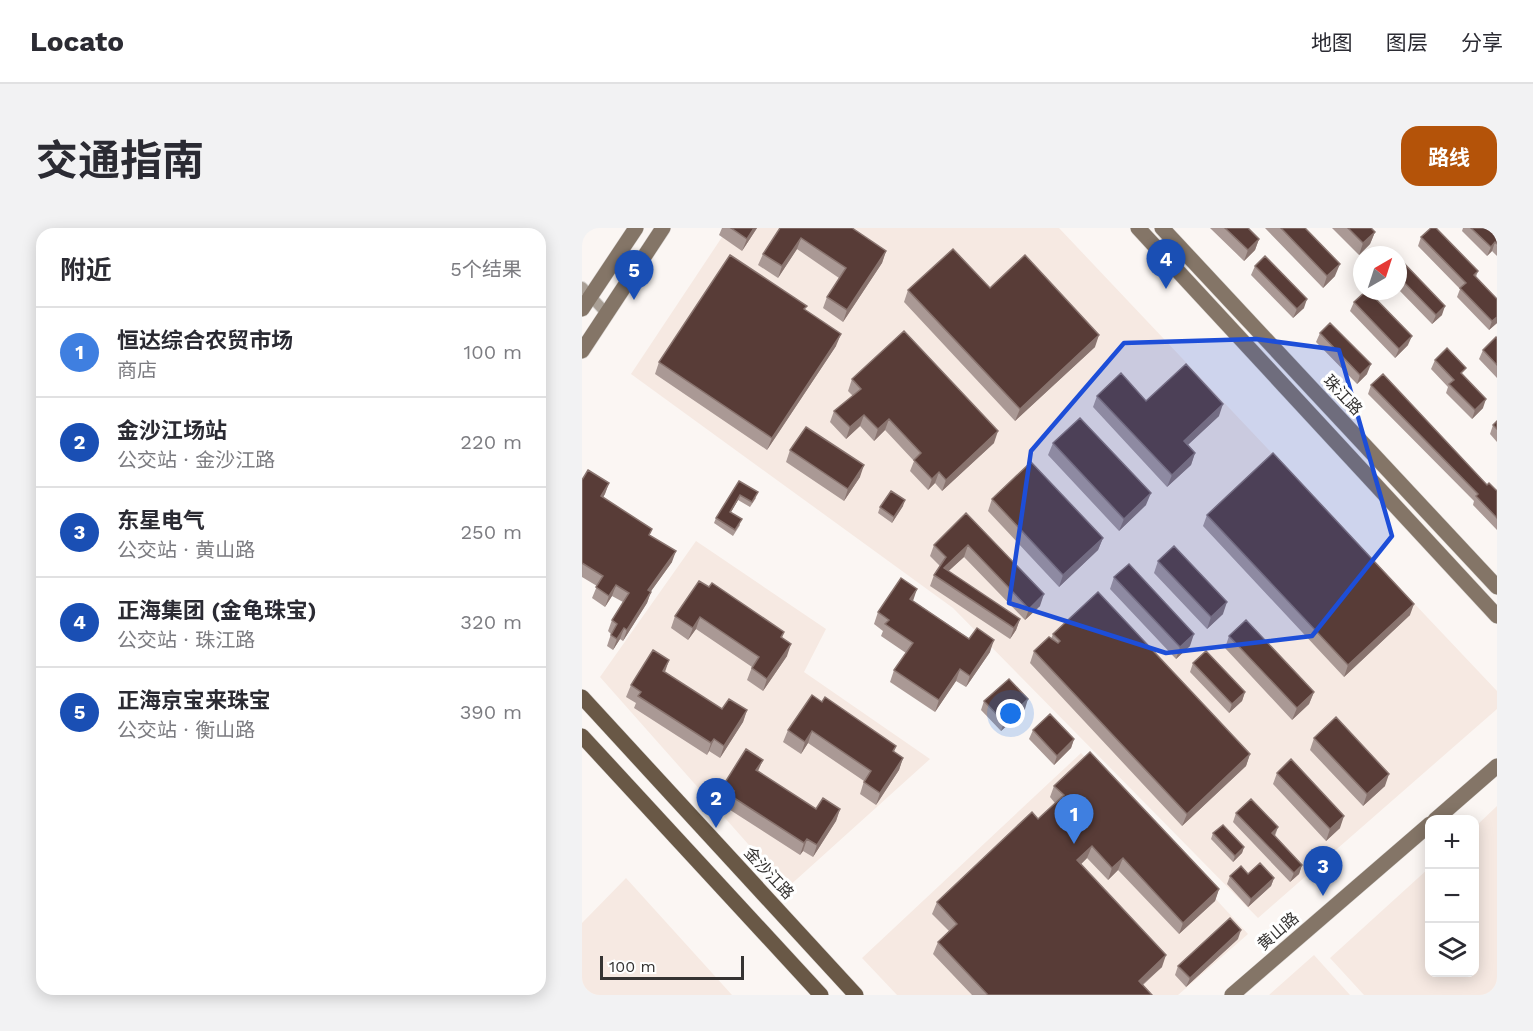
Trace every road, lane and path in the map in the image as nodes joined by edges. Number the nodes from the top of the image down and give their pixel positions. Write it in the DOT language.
graph roads {
  1 [pos="636,228"];
  2 [pos="663,228"];
  3 [pos="1138,228"];
  4 [pos="1162,228"];
  5 [pos="584,298"];
  6 [pos="607,314"];
  7 [pos="582,351"];
  8 [pos="1497,587"];
  9 [pos="1497,616"];
  10 [pos="582,697"];
  11 [pos="582,736"];
  12 [pos="1497,766"];
  13 [pos="1440,815"];
  14 [pos="1425,828"];
  15 [pos="821,995"];
  16 [pos="856,995"];
  17 [pos="1232,995"];
  1 -- 5 [label="main road"];
  2 -- 6 [label="main road"];
  3 -- 9 [label="main road"];
  4 -- 8 [label="main road, 珠江路"];
  5 -- 6 [label="street"];
  6 -- 7 [label="main road"];
  10 -- 16 [label="main road, 金沙江路"];
  11 -- 15 [label="main road"];
  12 -- 13 [label="main road"];
  14 -- 17 [label="main road, 黄山路"];
}
